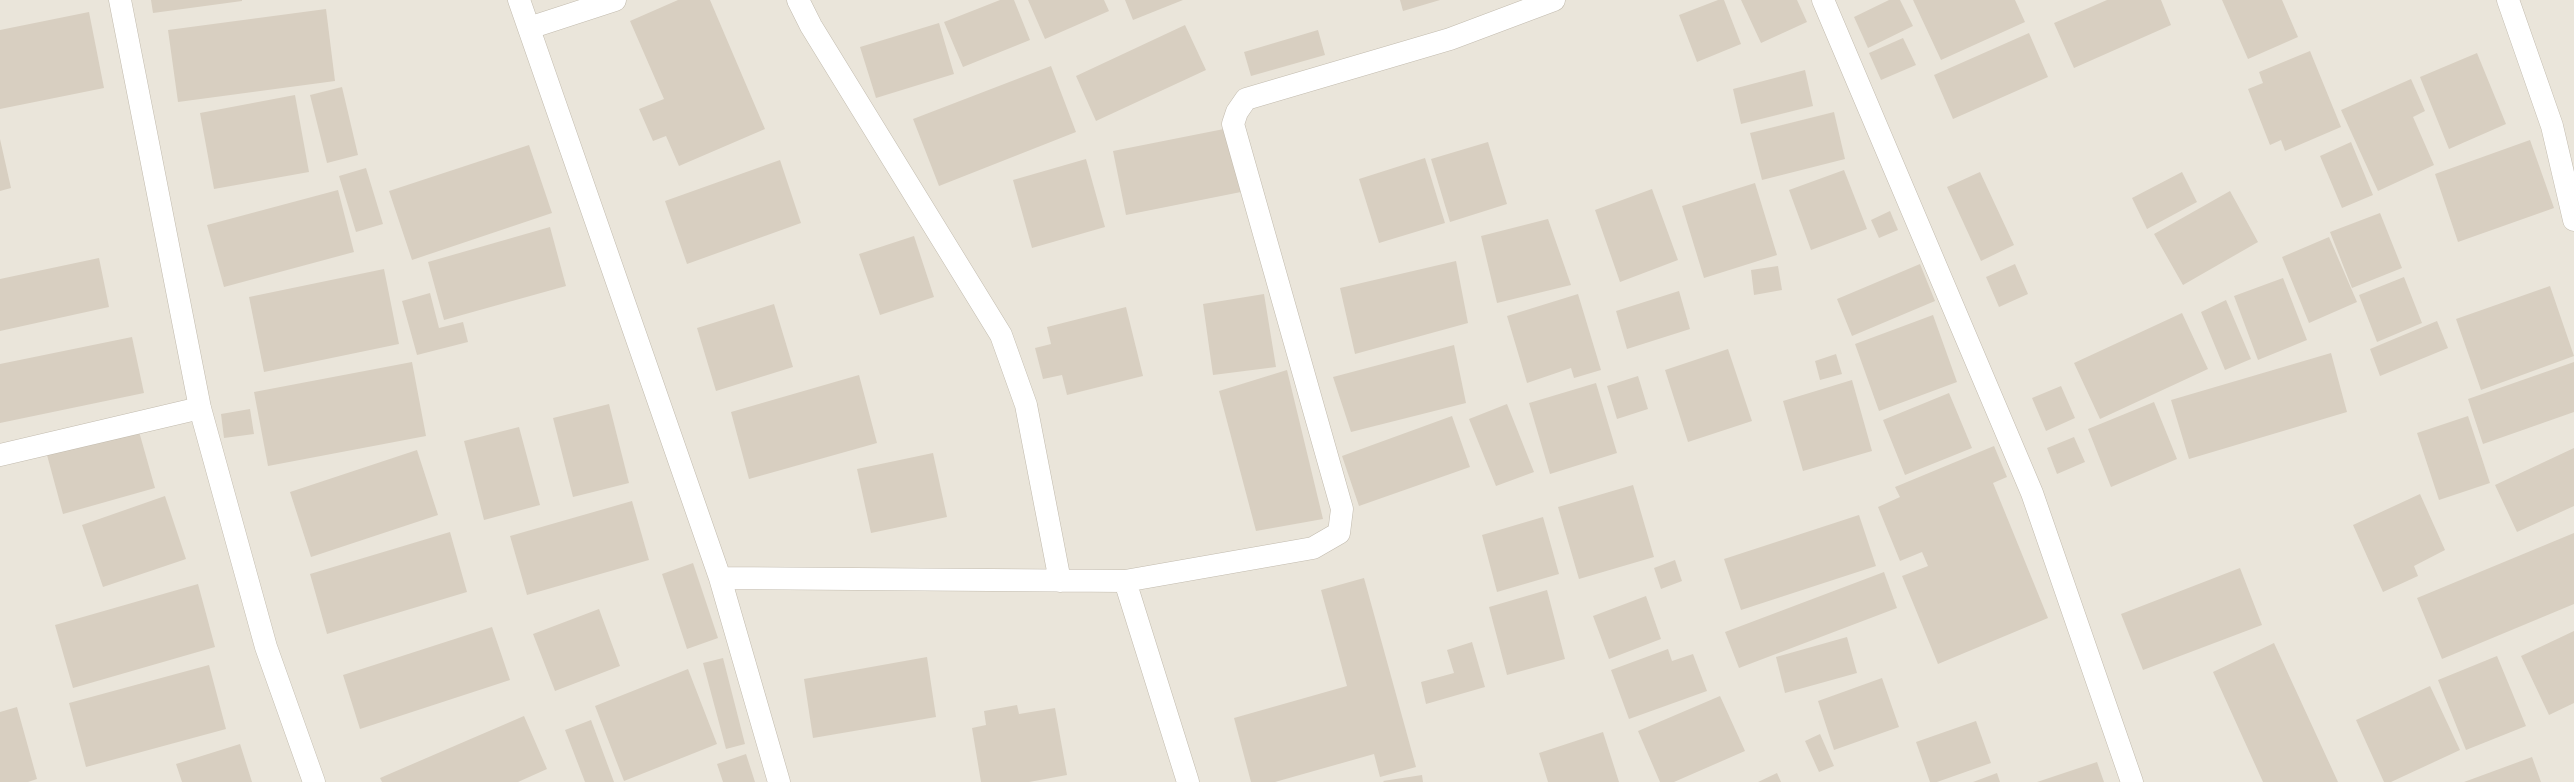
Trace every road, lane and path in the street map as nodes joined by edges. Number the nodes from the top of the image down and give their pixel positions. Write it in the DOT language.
graph roads {
  1 [pos="120,0"];
  2 [pos="519,0"];
  3 [pos="615,0"];
  4 [pos="798,0"];
  5 [pos="1554,0"];
  6 [pos="1823,0"];
  7 [pos="2508,0"];
  8 [pos="528,28"];
  9 [pos="2574,220"];
  10 [pos="200,408"];
  11 [pos="0,455"];
  12 [pos="720,578"];
  13 [pos="1060,581"];
  14 [pos="1125,581"];
  15 [pos="314,782"];
  16 [pos="779,782"];
  17 [pos="1188,782"];
  18 [pos="2132,782"];
  1 -- 10 [label="street"];
  2 -- 8 [label="street"];
  3 -- 8 [label="street"];
  4 -- 13 [label="street"];
  5 -- 14 [label="street"];
  6 -- 18 [label="street"];
  7 -- 9 [label="street"];
  8 -- 12 [label="street"];
  10 -- 11 [label="street"];
  10 -- 15 [label="street"];
  12 -- 13 [label="street"];
  12 -- 16 [label="street"];
  13 -- 14 [label="street"];
  14 -- 17 [label="street"];
}
